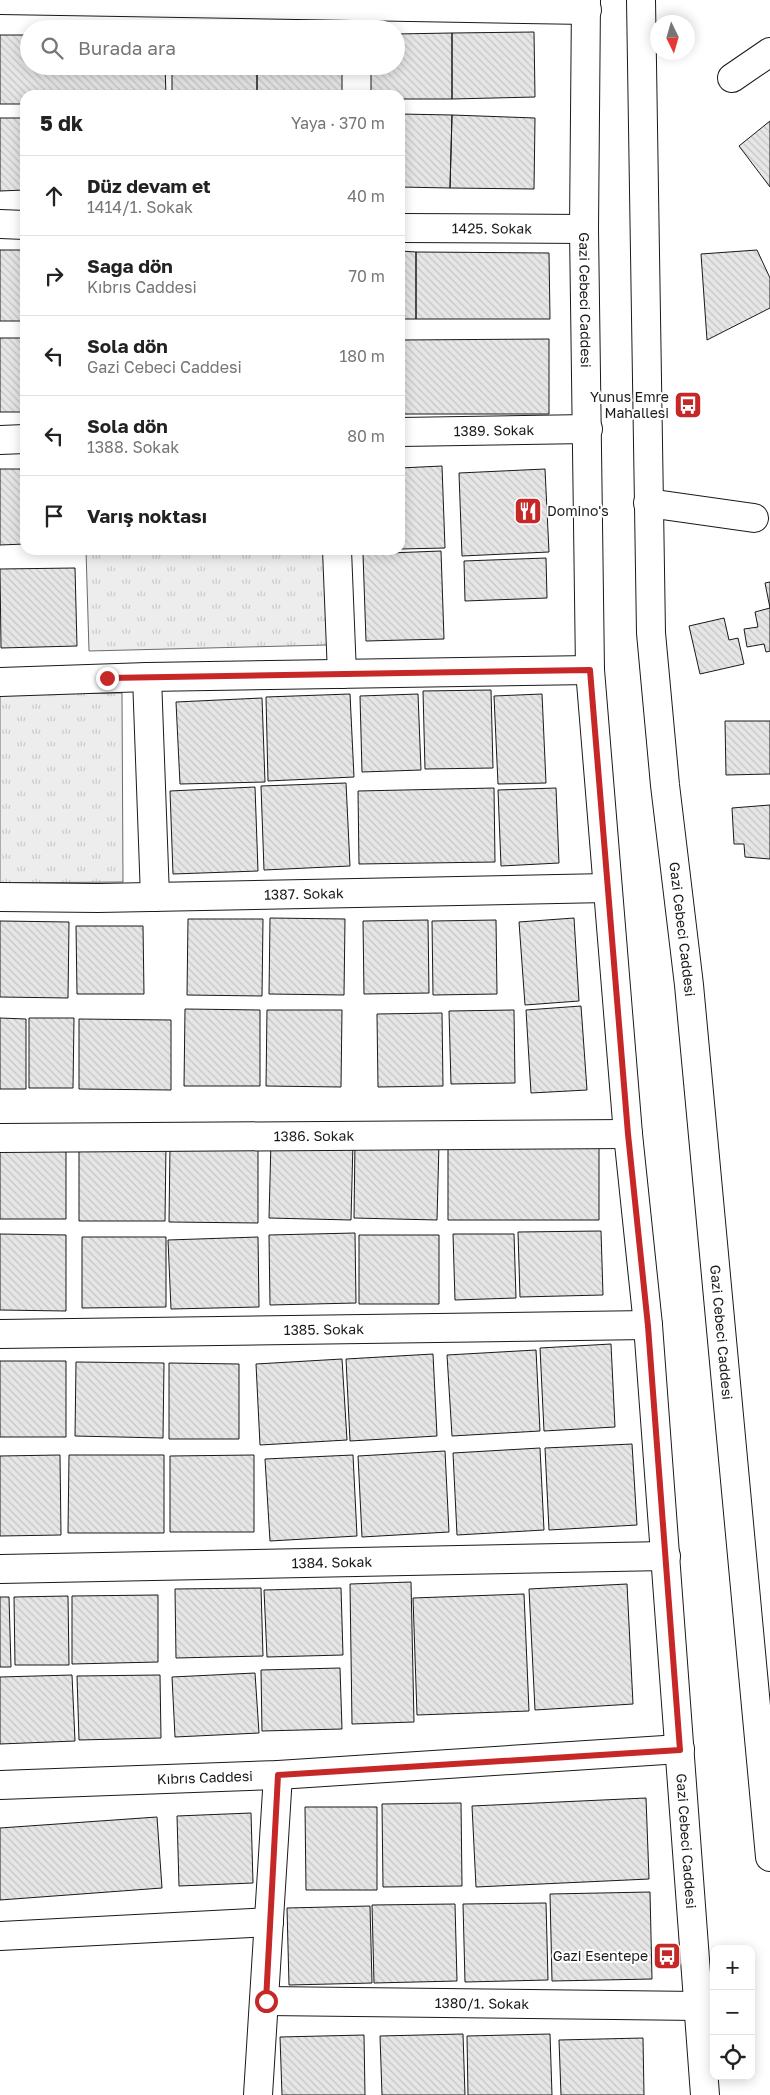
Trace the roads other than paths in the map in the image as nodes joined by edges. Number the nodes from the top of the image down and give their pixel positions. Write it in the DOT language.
graph roads {
  1 [pos="0,0"];
  2 [pos="642,2"];
  3 [pos="552,4"];
  4 [pos="587,5"];
  5 [pos="770,52"];
  6 [pos="732,78"];
  7 [pos="0,224"];
  8 [pos="20,225"];
  9 [pos="405,228"];
  10 [pos="584,229"];
  11 [pos="588,429"];
  12 [pos="405,432"];
  13 [pos="20,439"];
  14 [pos="0,440"];
  15 [pos="648,502"];
  16 [pos="754,518"];
  17 [pos="337,555"];
  18 [pos="590,670"];
  19 [pos="342,674"];
  20 [pos="147,677"];
  21 [pos="0,682"];
  22 [pos="607,888"];
  23 [pos="0,897"];
  24 [pos="155,897"];
  25 [pos="628,1134"];
  26 [pos="0,1138"];
  27 [pos="648,1326"];
  28 [pos="0,1334"];
  29 [pos="666,1556"];
  30 [pos="0,1569"];
  31 [pos="680,1750"];
  32 [pos="278,1775"];
  33 [pos="0,1785"];
  34 [pos="770,1857"];
  35 [pos="269,1922"];
  36 [pos="0,1936"];
  37 [pos="266,2001"];
  38 [pos="698,2006"];
  39 [pos="258,2095"];
  40 [pos="705,2095"];
  1 -- 3 [label="street"];
  2 -- 15 [label="street, Gazi Cebeci Caddesi"];
  3 -- 4 [label="street"];
  4 -- 10 [label="street, Gazi Cebeci Caddesi"];
  5 -- 6 [label="street"];
  7 -- 8 [label="street"];
  9 -- 10 [label="street, 1425. Sokak"];
  10 -- 11 [label="street, Gazi Cebeci Caddesi"];
  11 -- 12 [label="street, 1389. Sokak"];
  11 -- 18 [label="street, Gazi Cebeci Caddesi"];
  13 -- 14 [label="street"];
  15 -- 16 [label="street"];
  15 -- 34 [label="street, Gazi Cebeci Caddesi"];
  17 -- 19 [label="street"];
  18 -- 19 [label="street"];
  18 -- 22 [label="street, Gazi Cebeci Caddesi"];
  19 -- 20 [label="street"];
  20 -- 21 [label="street"];
  20 -- 24 [label="street"];
  22 -- 24 [label="street, 1387. Sokak"];
  22 -- 25 [label="street, Gazi Cebeci Caddesi"];
  23 -- 24 [label="street, 1387. Sokak"];
  25 -- 26 [label="street, 1386. Sokak"];
  25 -- 27 [label="street, Gazi Cebeci Caddesi"];
  27 -- 28 [label="street, 1385. Sokak"];
  27 -- 29 [label="street, Gazi Cebeci Caddesi"];
  29 -- 30 [label="street, 1384. Sokak"];
  29 -- 31 [label="street, Gazi Cebeci Caddesi"];
  31 -- 32 [label="street, Kıbrıs Caddesi"];
  31 -- 38 [label="street, Gazi Cebeci Caddesi"];
  32 -- 33 [label="street, Kıbrıs Caddesi"];
  32 -- 35 [label="street"];
  35 -- 36 [label="street"];
  35 -- 37 [label="street"];
  37 -- 38 [label="street, 1380/1. Sokak"];
  37 -- 39 [label="street"];
  38 -- 40 [label="street, Gazi Cebeci Caddesi"];
}
